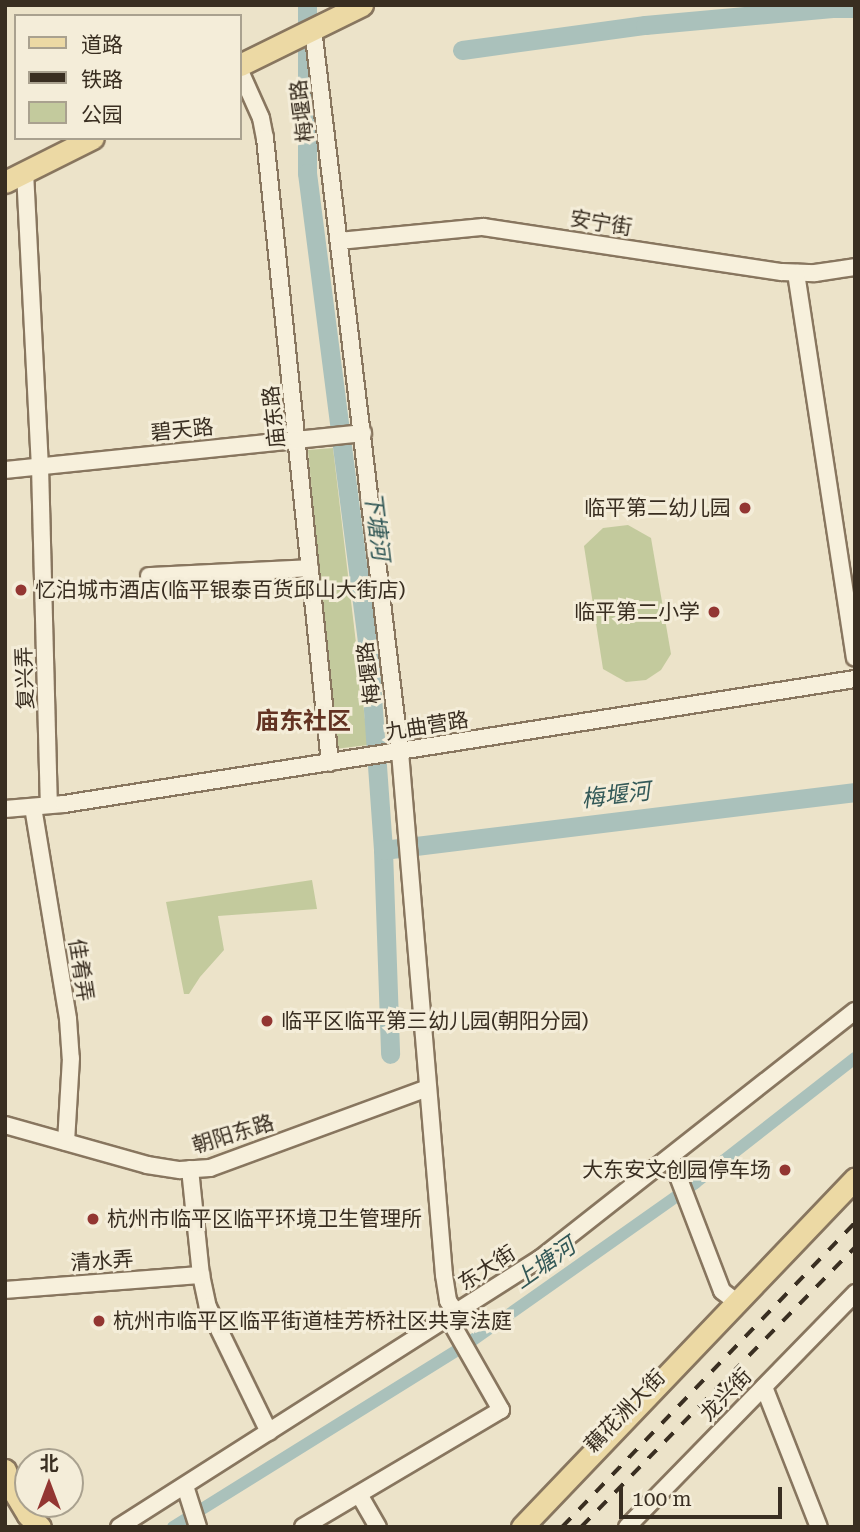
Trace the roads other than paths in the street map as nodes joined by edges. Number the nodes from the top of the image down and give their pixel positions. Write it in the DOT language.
graph roads {
  1 [pos="362,5"];
  2 [pos="313,29"];
  3 [pos="242,64"];
  4 [pos="242,75"];
  5 [pos="89,140"];
  6 [pos="25,172"];
  7 [pos="5,182"];
  8 [pos="340,241"];
  9 [pos="855,267"];
  10 [pos="796,273"];
  11 [pos="362,433"];
  12 [pos="302,439"];
  13 [pos="40,466"];
  14 [pos="5,470"];
  15 [pos="310,568"];
  16 [pos="149,576"];
  17 [pos="855,657"];
  18 [pos="855,679"];
  19 [pos="399,752"];
  20 [pos="333,762"];
  21 [pos="41,806"];
  22 [pos="5,809"];
  23 [pos="855,1011"];
  24 [pos="428,1087"];
  25 [pos="5,1125"];
  26 [pos="66,1142"];
  27 [pos="671,1158"];
  28 [pos="190,1169"];
  29 [pos="855,1179"];
  30 [pos="201,1275"];
  31 [pos="5,1290"];
  32 [pos="855,1293"];
  33 [pos="737,1300"];
  34 [pos="453,1318"];
  35 [pos="764,1387"];
  36 [pos="269,1432"];
  37 [pos="5,1470"];
  38 [pos="185,1486"];
  39 [pos="359,1496"];
  40 [pos="40,1527"];
  41 [pos="119,1527"];
  42 [pos="198,1527"];
  43 [pos="303,1527"];
  44 [pos="378,1527"];
  45 [pos="512,1527"];
  46 [pos="522,1527"];
  47 [pos="628,1527"];
  48 [pos="819,1527"];
  1 -- 2 [label="main road"];
  2 -- 3 [label="main road"];
  2 -- 8 [label="street, 梅堰路"];
  4 -- 12 [label="street, 庙东路"];
  5 -- 6 [label="main road"];
  6 -- 7 [label="main road"];
  6 -- 13 [label="street, 复兴弄"];
  8 -- 10 [label="street, 安宁街"];
  8 -- 11 [label="street, 梅堰路"];
  9 -- 10 [label="street, 安宁街"];
  10 -- 17 [label="street"];
  11 -- 12 [label="street, 碧天路"];
  11 -- 19 [label="street, 梅堰路"];
  12 -- 13 [label="street, 碧天路"];
  12 -- 15 [label="street, 庙东路"];
  13 -- 14 [label="street, 碧天路"];
  13 -- 21 [label="street, 复兴弄"];
  15 -- 16 [label="street"];
  15 -- 20 [label="street, 庙东路"];
  18 -- 19 [label="street, 九曲营路"];
  19 -- 20 [label="street, 九曲营路"];
  19 -- 24 [label="street, 梅堰路"];
  20 -- 21 [label="street, 九曲营路"];
  21 -- 22 [label="street, 九曲营路"];
  21 -- 26 [label="street, 佳肴弄"];
  23 -- 27 [label="street, 东大街"];
  24 -- 28 [label="street, 朝阳东路"];
  24 -- 34 [label="street, 梅堰路"];
  25 -- 26 [label="street, 朝阳东路"];
  26 -- 28 [label="street, 朝阳东路"];
  27 -- 33 [label="street"];
  27 -- 34 [label="street, 东大街"];
  28 -- 30 [label="street"];
  29 -- 33 [label="main road, 藕花洲大街"];
  30 -- 31 [label="street, 清水弄"];
  30 -- 36 [label="street"];
  32 -- 35 [label="street, 龙兴街"];
  33 -- 45 [label="main road, 藕花洲大街"];
  33 -- 46 [label="main road, 藕花洲大街"];
  34 -- 36 [label="street, 东大街"];
  34 -- 39 [label="street, 梅堰路"];
  35 -- 47 [label="street, 龙兴街"];
  35 -- 48 [label="street"];
  36 -- 38 [label="street, 东大街"];
  37 -- 40 [label="main road"];
  38 -- 41 [label="street, 东大街"];
  38 -- 42 [label="street"];
  39 -- 43 [label="street"];
  39 -- 44 [label="street"];
}
